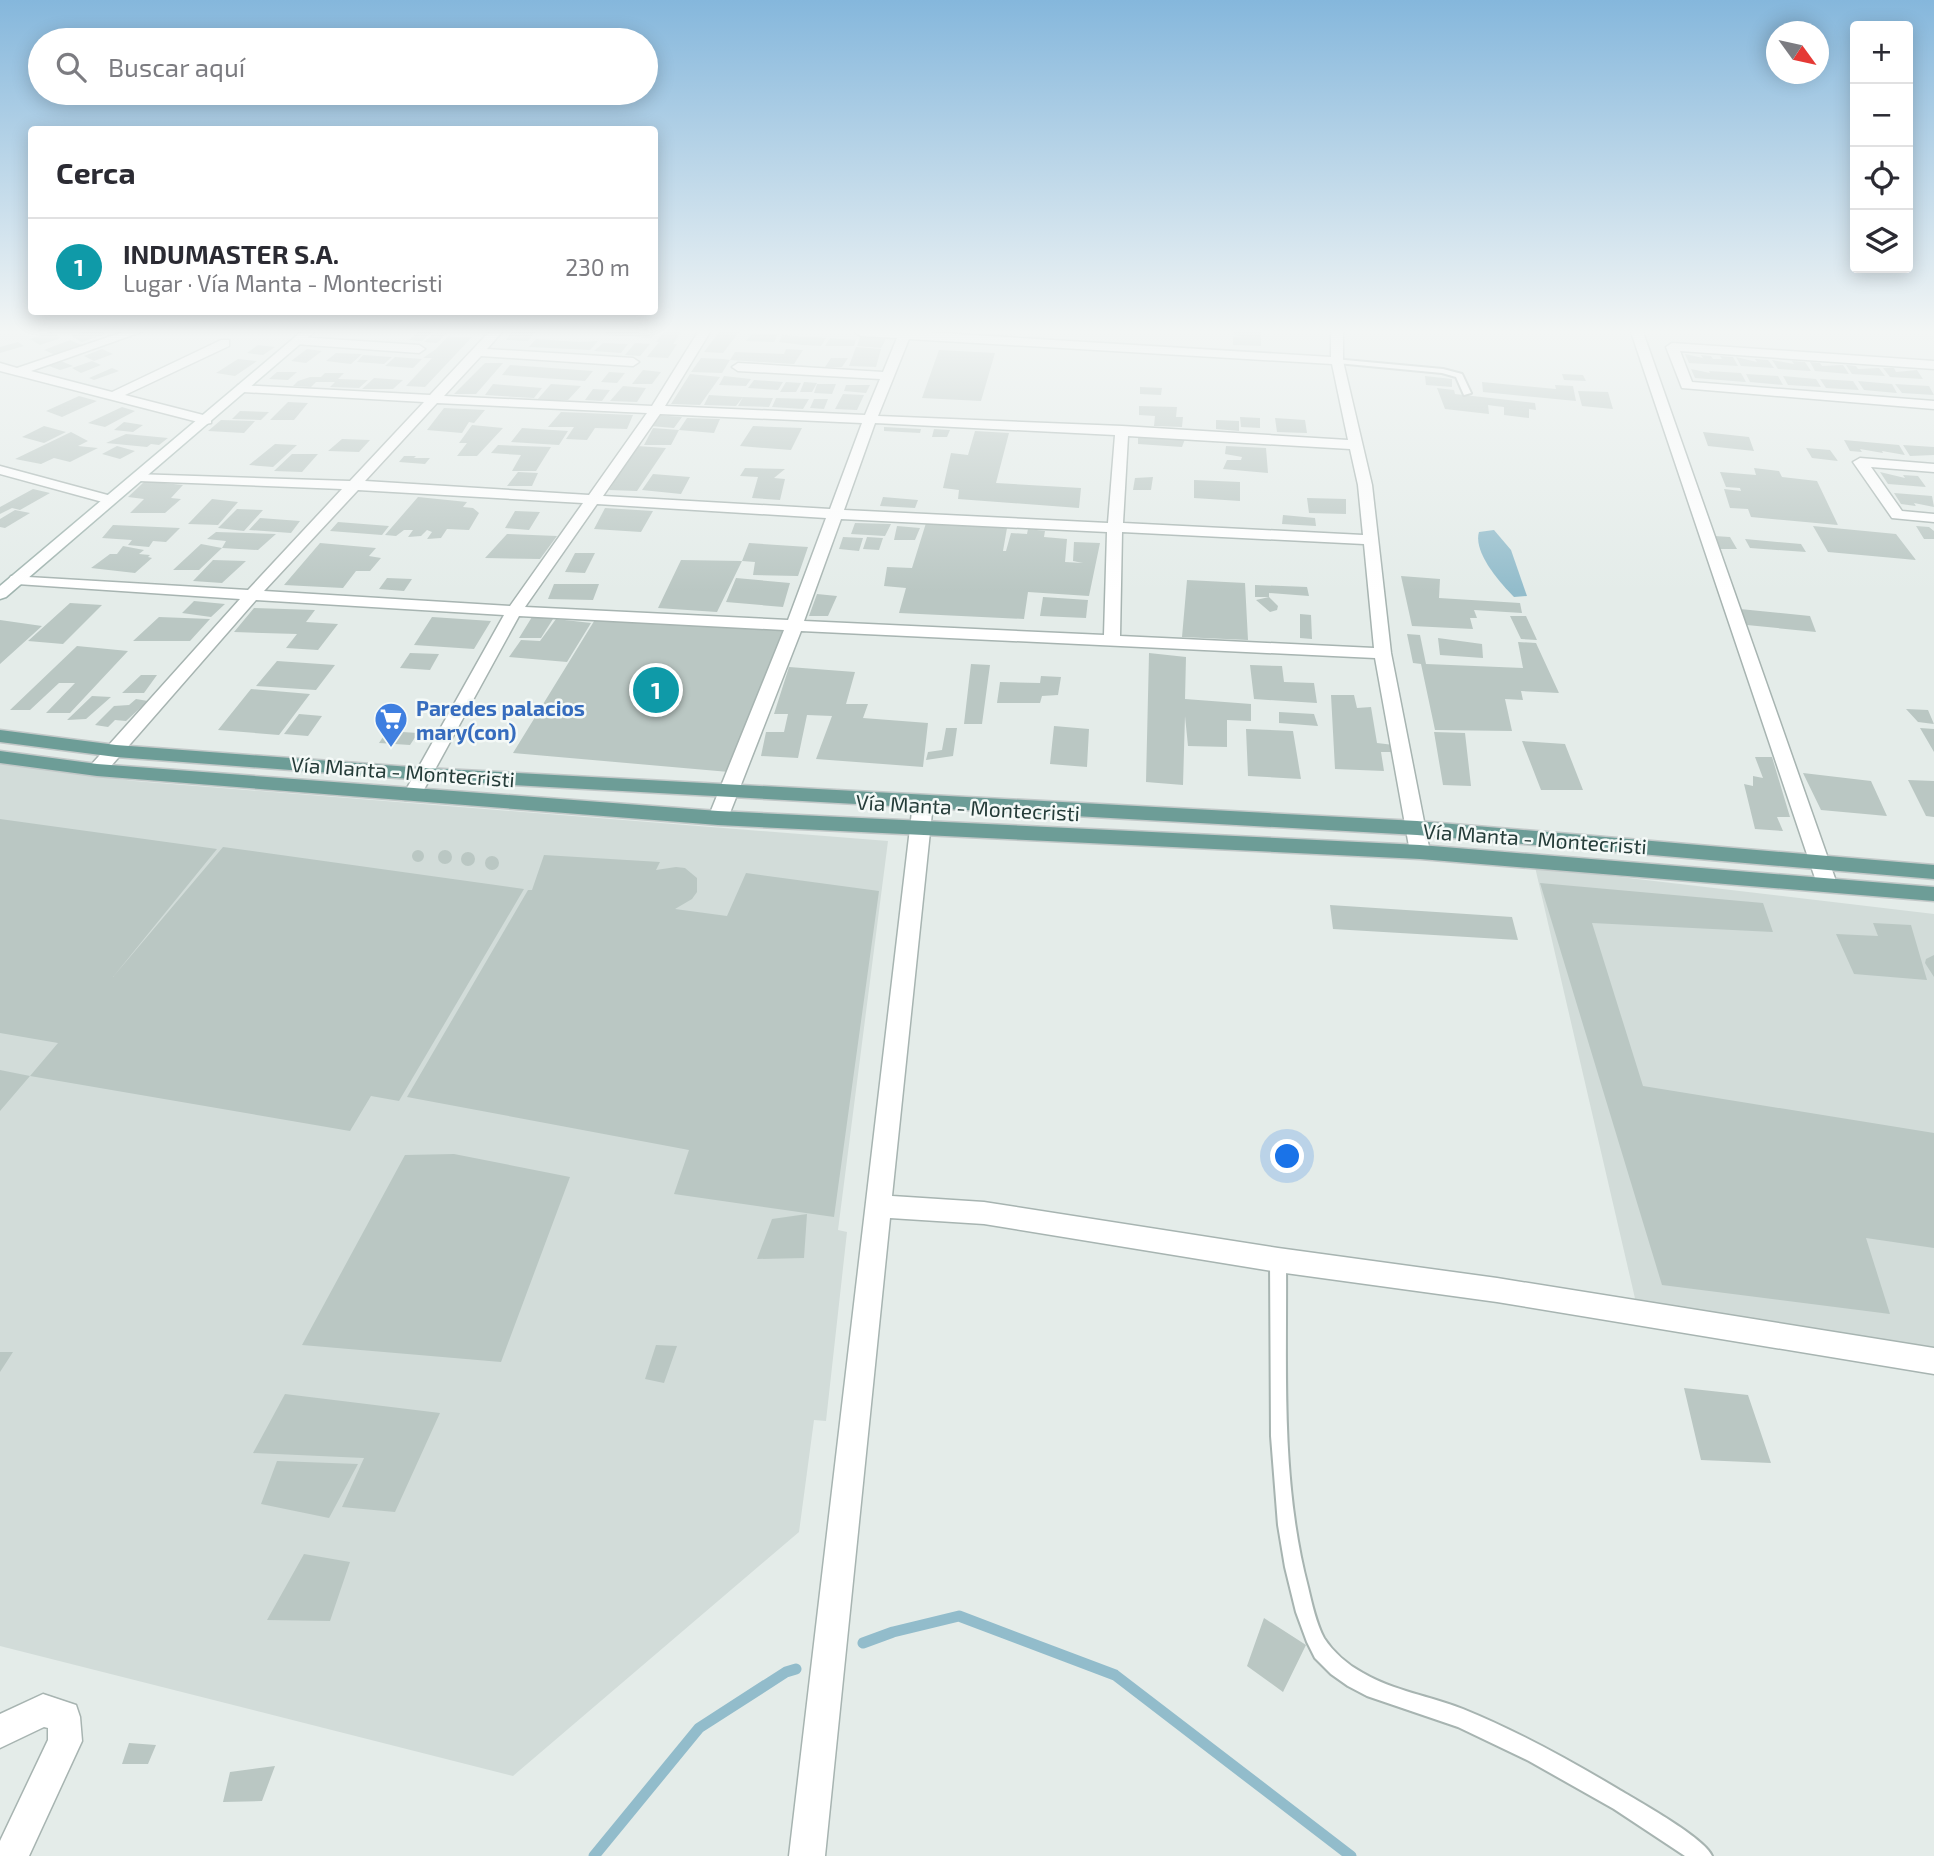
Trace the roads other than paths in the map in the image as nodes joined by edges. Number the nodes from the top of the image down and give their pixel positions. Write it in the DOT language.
graph roads {
  1 [pos="200,419"];
  2 [pos="417,419"];
  3 [pos="649,419"];
  4 [pos="818,419"];
  5 [pos="1351,419"];
  6 [pos="1667,419"];
  7 [pos="206,420"];
  8 [pos="869,421"];
  9 [pos="1122,430"];
  10 [pos="1357,445"];
  11 [pos="1934,468"];
  12 [pos="0,470"];
  13 [pos="139,477"];
  14 [pos="353,485"];
  15 [pos="592,498"];
  16 [pos="110,500"];
  17 [pos="836,514"];
  18 [pos="1934,518"];
  19 [pos="1115,529"];
  20 [pos="1371,540"];
  21 [pos="17,579"];
  22 [pos="0,594"];
  23 [pos="251,596"];
  24 [pos="514,611"];
  25 [pos="795,624"];
  26 [pos="1112,641"];
  27 [pos="1383,653"];
  28 [pos="0,736"];
  29 [pos="116,751"];
  30 [pos="0,757"];
  31 [pos="97,770"];
  32 [pos="424,774"];
  33 [pos="727,792"];
  34 [pos="412,795"];
  35 [pos="922,815"];
  36 [pos="718,818"];
  37 [pos="1417,828"];
  38 [pos="1420,852"];
  39 [pos="1820,862"];
  40 [pos="1934,872"];
  41 [pos="1827,884"];
  42 [pos="1934,894"];
  43 [pos="879,1206"];
  44 [pos="1278,1260"];
  45 [pos="1934,1361"];
  46 [pos="0,1731"];
  47 [pos="11,1856"];
  48 [pos="807,1856"];
  49 [pos="1702,1856"];
  1 -- 7 [label="street"];
  2 -- 14 [label="street"];
  3 -- 15 [label="street"];
  4 -- 8 [label="street"];
  5 -- 10 [label="street"];
  6 -- 39 [label="street"];
  7 -- 13 [label="street"];
  8 -- 9 [label="street"];
  8 -- 17 [label="street"];
  9 -- 10 [label="street"];
  9 -- 19 [label="street"];
  10 -- 20 [label="street"];
  11 -- 18 [label="street"];
  12 -- 16 [label="street"];
  13 -- 14 [label="street"];
  13 -- 16 [label="street"];
  14 -- 15 [label="street"];
  14 -- 23 [label="street"];
  15 -- 17 [label="street"];
  15 -- 24 [label="street"];
  16 -- 21 [label="street"];
  17 -- 19 [label="street"];
  17 -- 25 [label="street"];
  19 -- 20 [label="street"];
  19 -- 26 [label="street"];
  20 -- 27 [label="street"];
  21 -- 22 [label="street"];
  21 -- 23 [label="street"];
  23 -- 24 [label="street"];
  23 -- 29 [label="street"];
  24 -- 25 [label="street"];
  24 -- 32 [label="street"];
  25 -- 26 [label="street"];
  25 -- 33 [label="street"];
  26 -- 27 [label="street"];
  27 -- 37 [label="street"];
  28 -- 29 [label="main road, Vía Manta - Montecristi"];
  29 -- 31 [label="street"];
  29 -- 32 [label="main road, Vía Manta - Montecristi"];
  30 -- 31 [label="main road, Vía Manta - Montecristi"];
  31 -- 34 [label="main road, Vía Manta - Montecristi"];
  32 -- 33 [label="main road, Vía Manta - Montecristi"];
  32 -- 34 [label="street"];
  33 -- 35 [label="main road, Vía Manta - Montecristi"];
  33 -- 36 [label="street"];
  34 -- 36 [label="main road, Vía Manta - Montecristi"];
  35 -- 36 [label="main road, Vía Manta - Montecristi"];
  35 -- 37 [label="main road, Vía Manta - Montecristi"];
  35 -- 38 [label="main road, Vía Manta - Montecristi"];
  35 -- 43 [label="street"];
  37 -- 38 [label="street"];
  37 -- 39 [label="main road, Vía Manta - Montecristi"];
  38 -- 41 [label="main road, Vía Manta - Montecristi"];
  39 -- 40 [label="main road, Vía Manta - Montecristi"];
  39 -- 41 [label="street"];
  41 -- 42 [label="main road, Vía Manta - Montecristi"];
  43 -- 44 [label="street"];
  43 -- 48 [label="street"];
  44 -- 45 [label="street"];
  44 -- 49 [label="lane"];
  46 -- 47 [label="street"];
}
